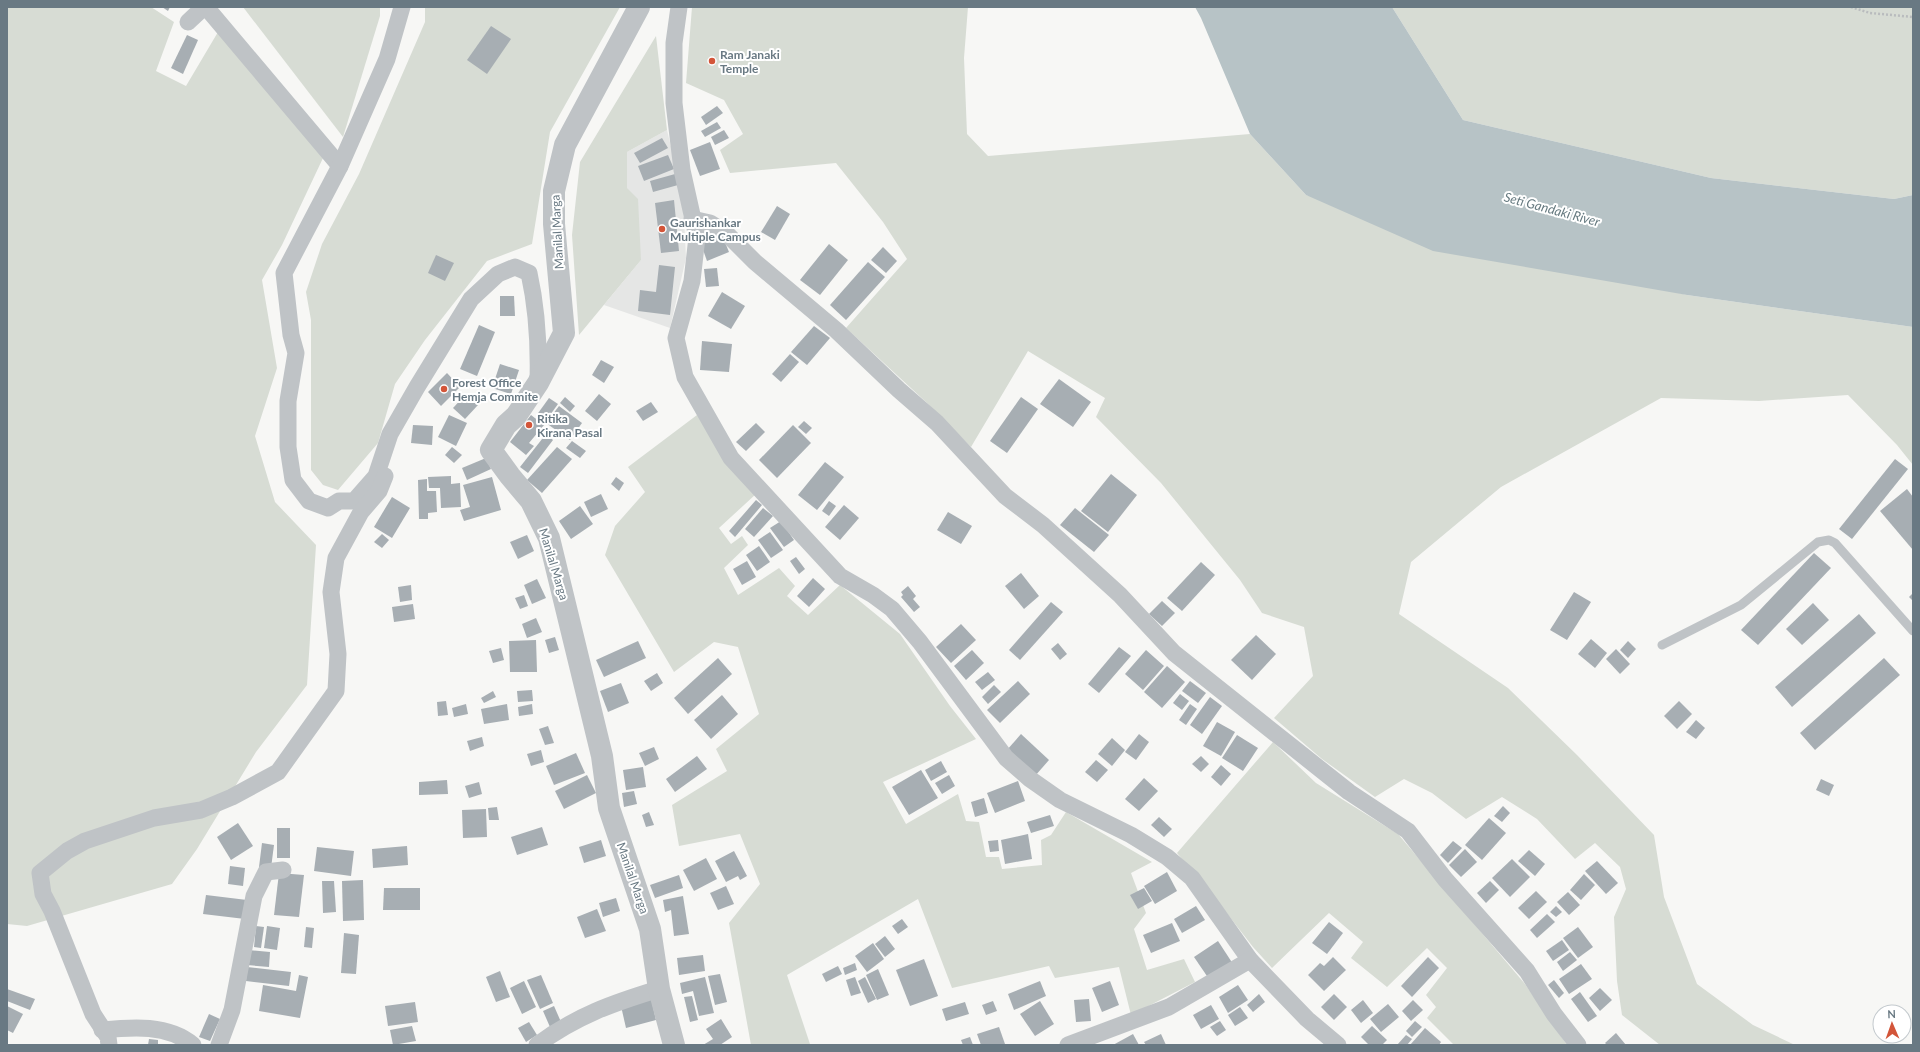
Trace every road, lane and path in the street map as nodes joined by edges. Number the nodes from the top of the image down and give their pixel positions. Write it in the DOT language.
graph roads {
  1 [pos="205,7"];
  2 [pos="402,7"];
  3 [pos="639,7"];
  4 [pos="679,7"];
  5 [pos="1851,7"];
  6 [pos="1913,18"];
  7 [pos="188,22"];
  8 [pos="340,166"];
  9 [pos="692,219"];
  10 [pos="538,383"];
  11 [pos="390,434"];
  12 [pos="1913,631"];
  13 [pos="1662,645"];
  14 [pos="283,870"];
  15 [pos="1250,960"];
  16 [pos="659,989"];
  17 [pos="105,1038"];
  18 [pos="193,1045"];
  19 [pos="219,1045"];
  20 [pos="536,1045"];
  21 [pos="674,1045"];
  22 [pos="1068,1045"];
  23 [pos="1338,1045"];
  24 [pos="1578,1045"];
  1 -- 7 [label="street"];
  1 -- 8 [label="street"];
  2 -- 8 [label="street"];
  3 -- 10 [label="street, Manilal Marga"];
  4 -- 9 [label="street"];
  5 -- 6 [label="path"];
  8 -- 11 [label="street"];
  9 -- 15 [label="street"];
  9 -- 24 [label="street"];
  10 -- 11 [label="street"];
  10 -- 16 [label="street, Manilal Marga"];
  11 -- 17 [label="street"];
  12 -- 13 [label="lane"];
  14 -- 19 [label="street"];
  15 -- 22 [label="street"];
  15 -- 23 [label="street"];
  16 -- 20 [label="street"];
  16 -- 21 [label="street, Manilal Marga"];
  17 -- 18 [label="street"];
}
